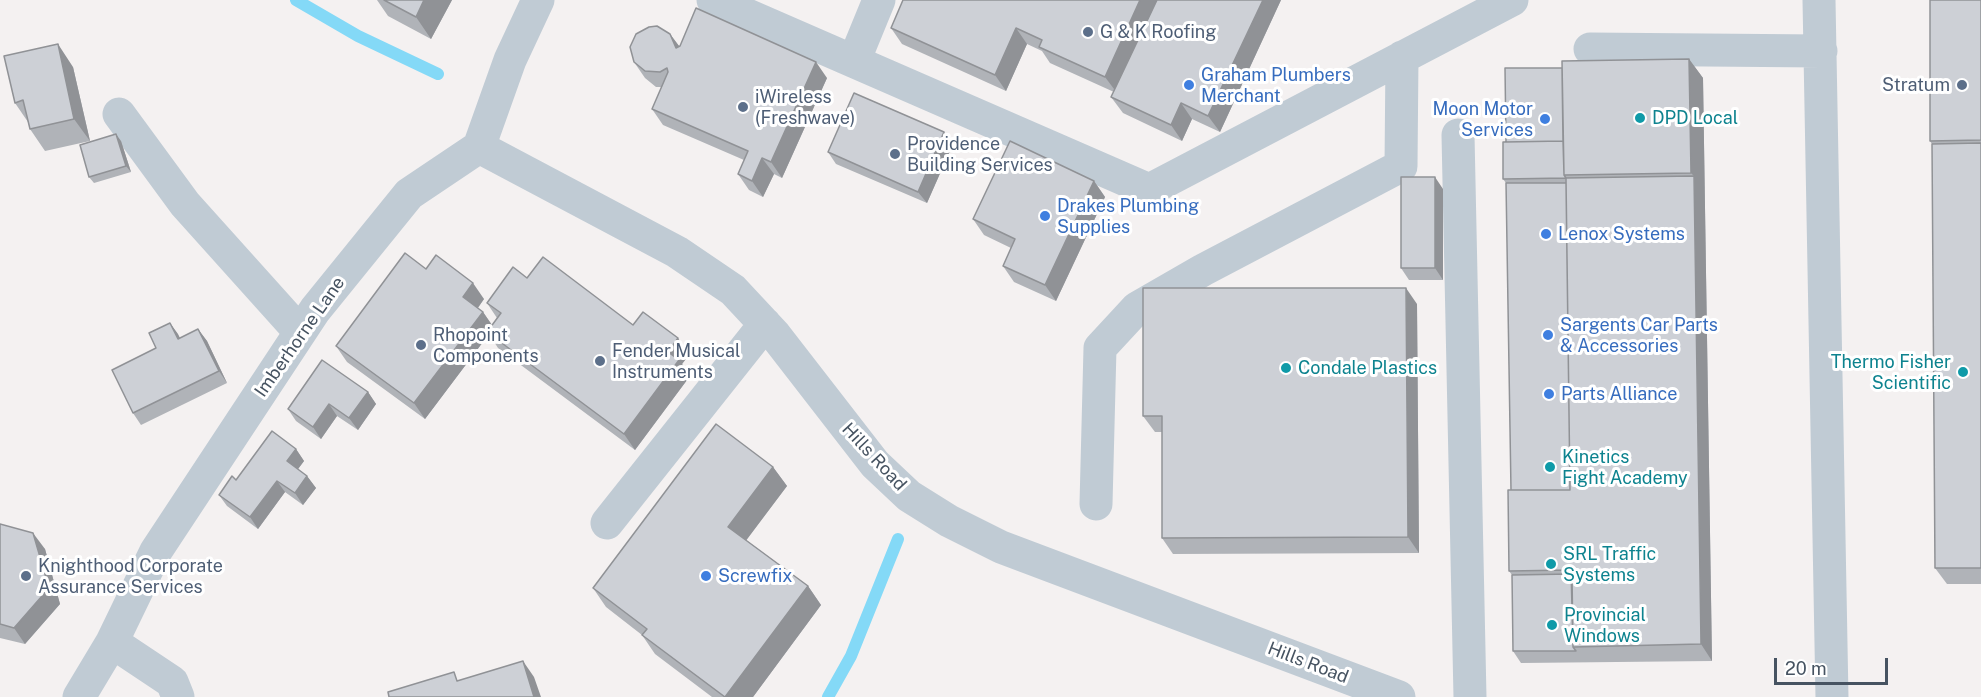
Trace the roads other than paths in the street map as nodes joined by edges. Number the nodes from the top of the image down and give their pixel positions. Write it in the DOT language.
graph roads {
  1 [pos="538,0"];
  2 [pos="713,0"];
  3 [pos="879,0"];
  4 [pos="1512,0"];
  5 [pos="1820,0"];
  6 [pos="1590,49"];
  7 [pos="1821,51"];
  8 [pos="1402,57"];
  9 [pos="854,61"];
  10 [pos="120,114"];
  11 [pos="1458,135"];
  12 [pos="479,147"];
  13 [pos="765,324"];
  14 [pos="300,332"];
  15 [pos="1095,504"];
  16 [pos="607,524"];
  17 [pos="112,642"];
  18 [pos="79,697"];
  19 [pos="178,697"];
  20 [pos="1399,697"];
  21 [pos="1470,697"];
  22 [pos="1832,697"];
  1 -- 12 [label="street"];
  2 -- 9 [label="street"];
  3 -- 9 [label="street"];
  4 -- 8 [label="street"];
  5 -- 7 [label="street"];
  6 -- 7 [label="street"];
  7 -- 22 [label="street"];
  8 -- 9 [label="street"];
  8 -- 15 [label="street"];
  10 -- 14 [label="street"];
  11 -- 21 [label="street"];
  12 -- 13 [label="street, Hills Road"];
  12 -- 14 [label="street, Imberhorne Lane"];
  13 -- 16 [label="street"];
  13 -- 20 [label="street, Hills Road"];
  14 -- 17 [label="street, Imberhorne Lane"];
  17 -- 18 [label="street, Imberhorne Lane"];
  17 -- 19 [label="street"];
}
